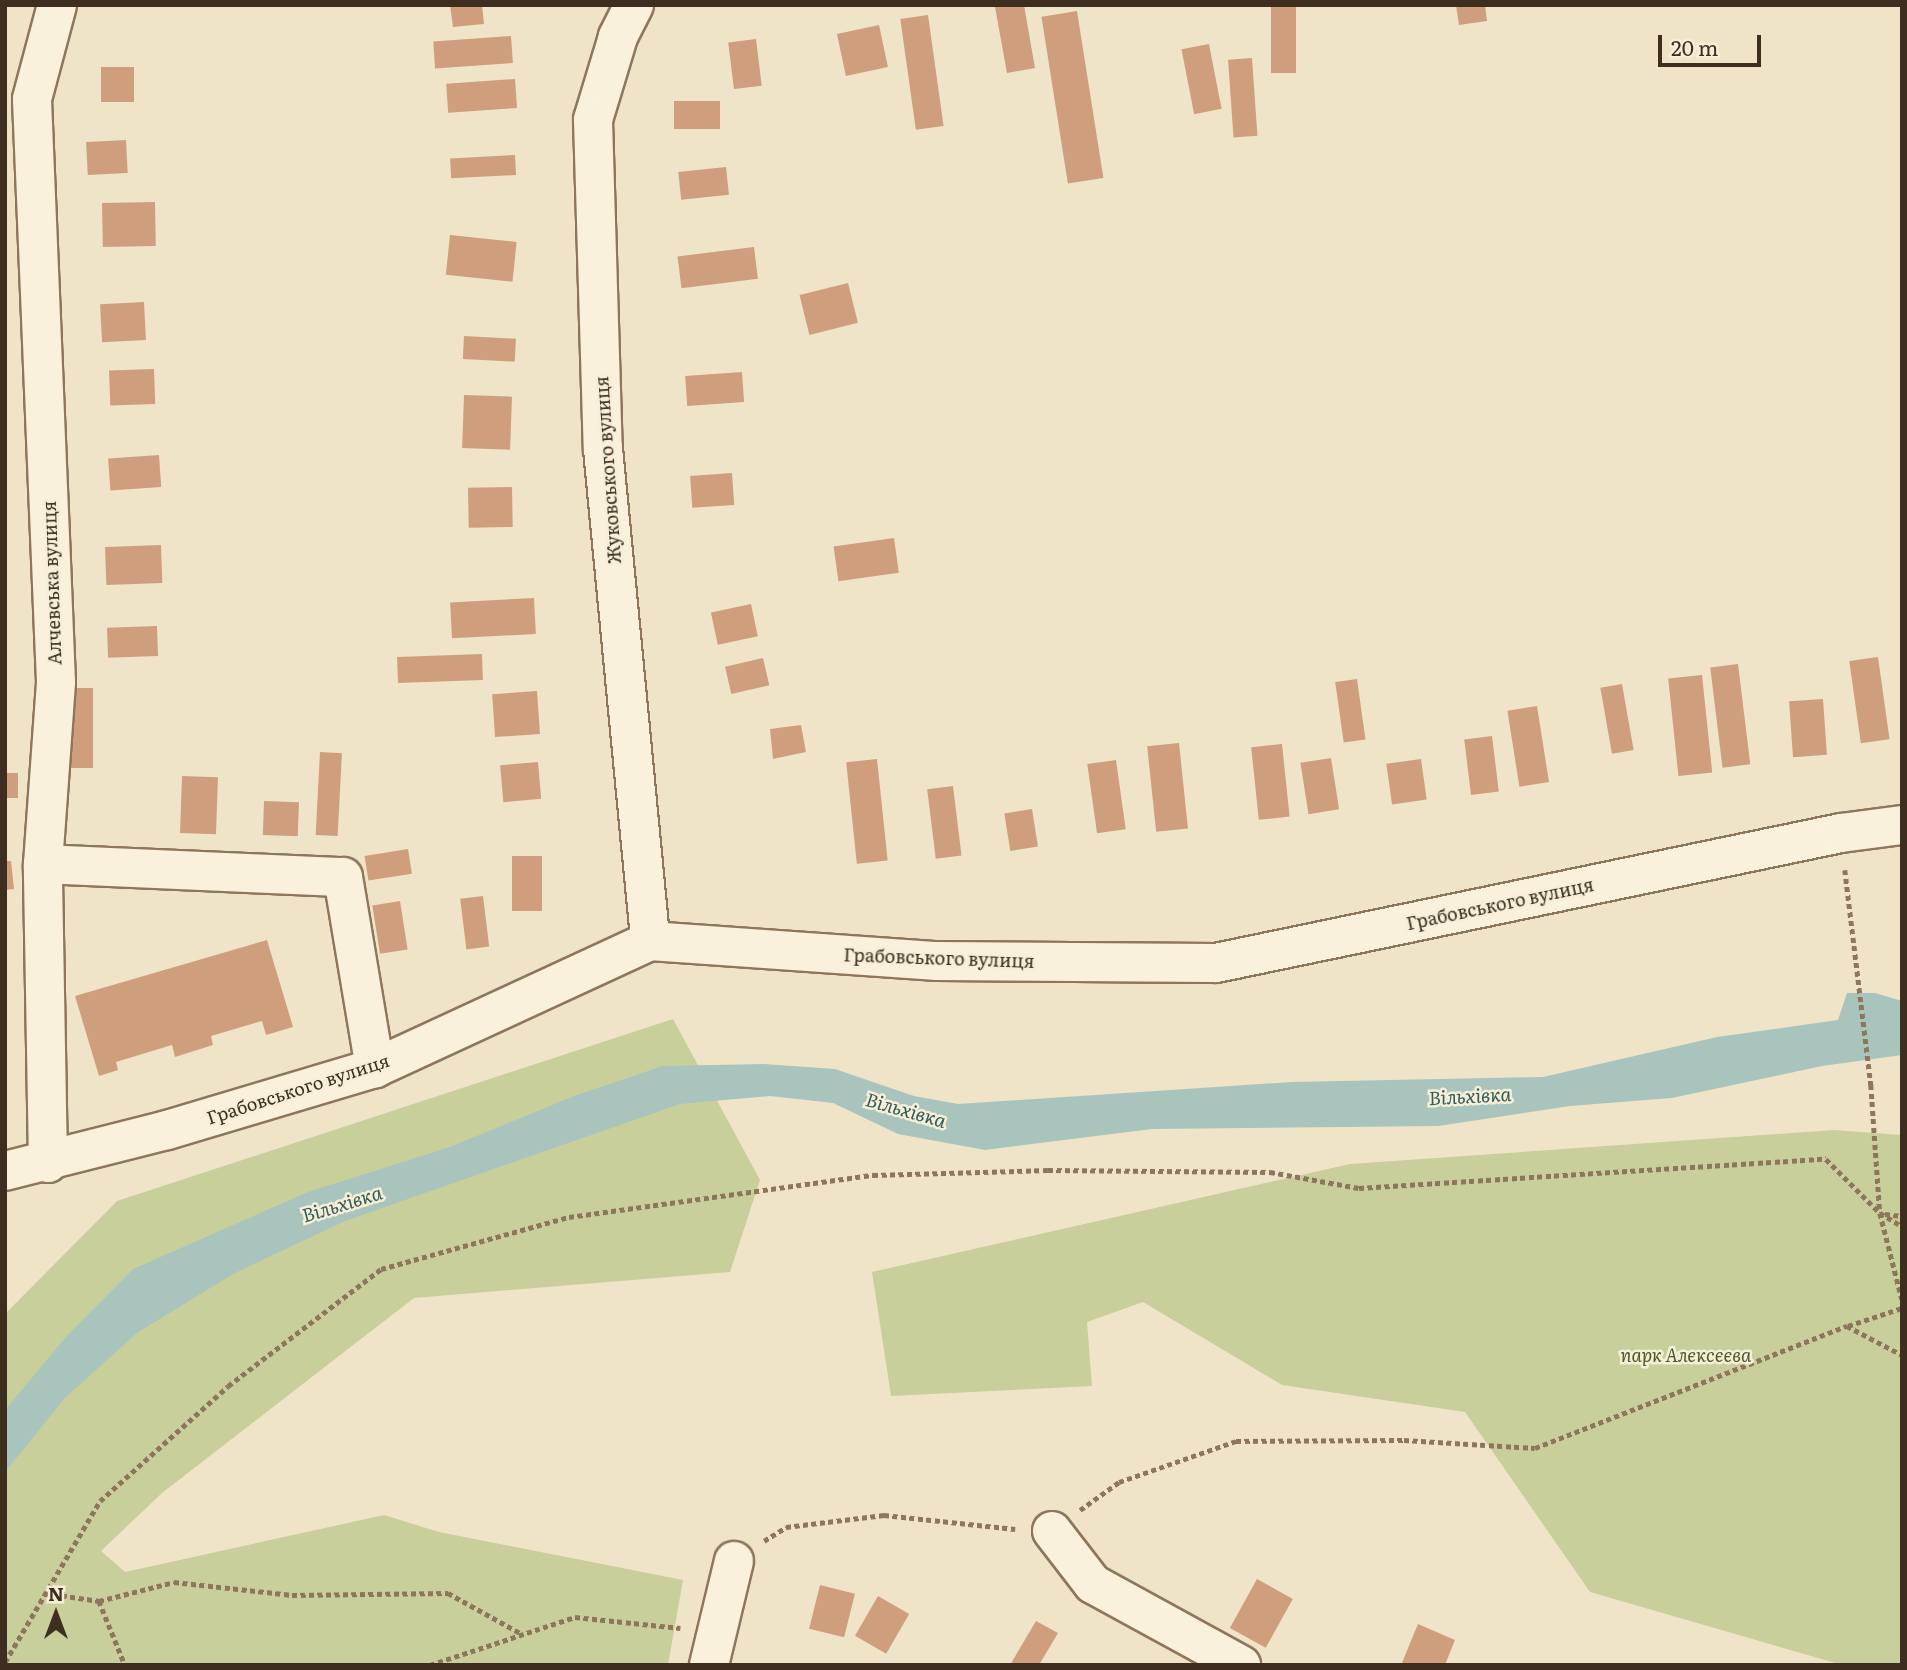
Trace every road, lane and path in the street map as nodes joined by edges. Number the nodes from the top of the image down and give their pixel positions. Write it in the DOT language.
graph roads {
  1 [pos="57,5"];
  2 [pos="634,5"];
  3 [pos="1902,825"];
  4 [pos="1841,833"];
  5 [pos="43,864"];
  6 [pos="650,941"];
  7 [pos="375,1068"];
  8 [pos="48,1163"];
  9 [pos="5,1171"];
  10 [pos="1880,1213"];
  11 [pos="1902,1216"];
  12 [pos="1902,1226"];
  13 [pos="1902,1299"];
  14 [pos="1902,1308"];
  15 [pos="1847,1326"];
  16 [pos="1902,1355"];
  17 [pos="1052,1531"];
  18 [pos="730,1577"];
  19 [pos="45,1593"];
  20 [pos="99,1601"];
  21 [pos="522,1634"];
  22 [pos="5,1662"];
  23 [pos="125,1665"];
  24 [pos="430,1665"];
  25 [pos="709,1665"];
  26 [pos="1241,1665"];
  1 -- 5 [label="street, Алчевська вулиця"];
  2 -- 6 [label="street, Жуковського вулиця"];
  3 -- 4 [label="street, Грабовського вулиця"];
  4 -- 6 [label="street, Грабовського вулиця"];
  4 -- 10 [label="path"];
  5 -- 7 [label="street"];
  5 -- 8 [label="street, Алчевська вулиця"];
  6 -- 7 [label="street, Грабовського вулиця"];
  7 -- 8 [label="street, Грабовського вулиця"];
  8 -- 9 [label="street, Грабовського вулиця"];
  10 -- 11 [label="path"];
  10 -- 12 [label="path"];
  10 -- 13 [label="path"];
  10 -- 19 [label="path"];
  14 -- 15 [label="path"];
  15 -- 16 [label="path"];
  15 -- 17 [label="path"];
  17 -- 18 [label="path"];
  17 -- 26 [label="street"];
  18 -- 21 [label="path"];
  18 -- 25 [label="street"];
  19 -- 20 [label="path"];
  19 -- 22 [label="path"];
  20 -- 21 [label="path"];
  20 -- 23 [label="path"];
  21 -- 24 [label="path"];
}
